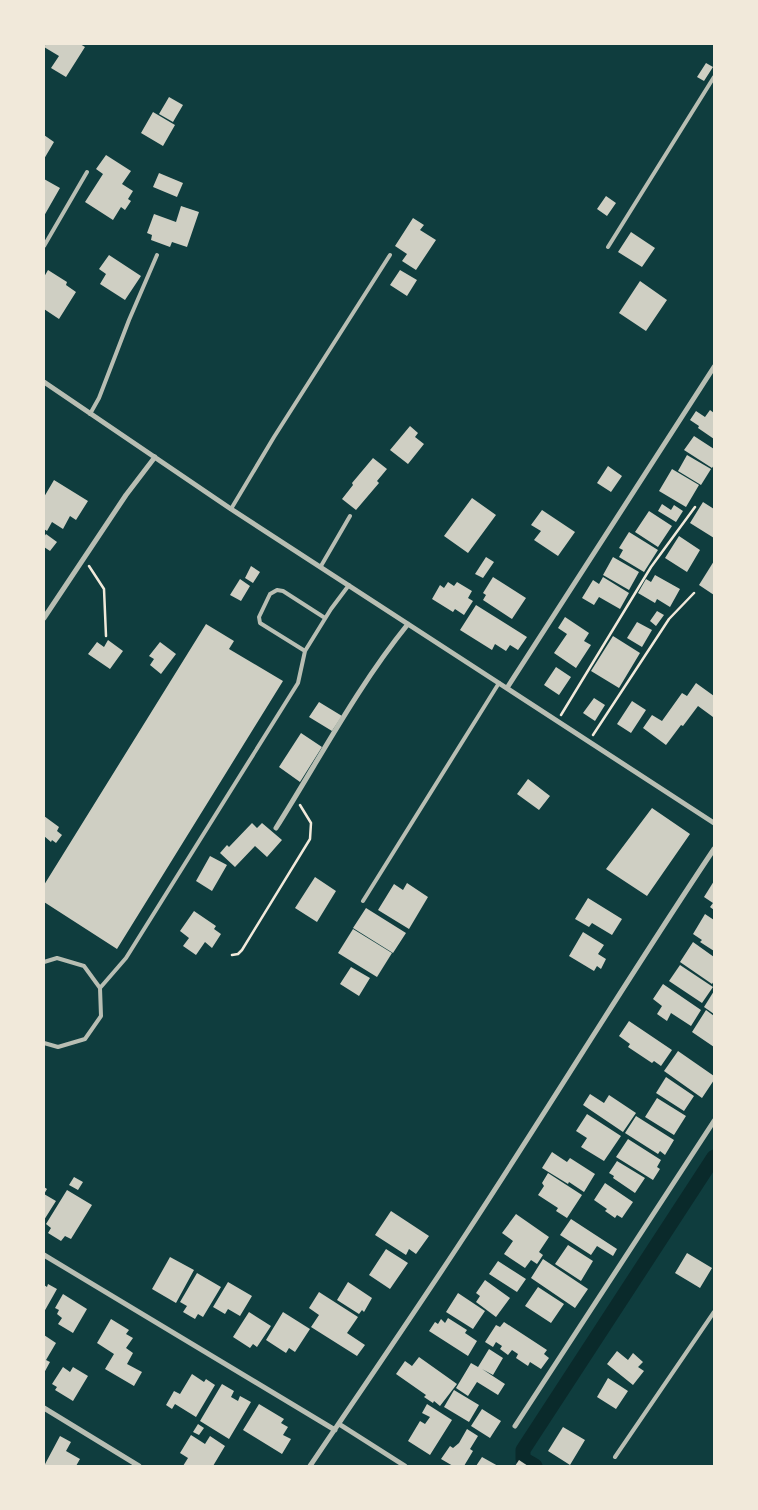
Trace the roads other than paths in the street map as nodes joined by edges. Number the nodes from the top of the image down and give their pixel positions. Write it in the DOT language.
graph roads {
  1 [pos="714,78"];
  2 [pos="87,172"];
  3 [pos="44,246"];
  4 [pos="608,246"];
  5 [pos="157,255"];
  6 [pos="390,255"];
  7 [pos="714,367"];
  8 [pos="44,382"];
  9 [pos="90,414"];
  10 [pos="155,457"];
  11 [pos="231,509"];
  12 [pos="350,516"];
  13 [pos="320,566"];
  14 [pos="348,585"];
  15 [pos="44,618"];
  16 [pos="325,618"];
  17 [pos="408,624"];
  18 [pos="304,651"];
  19 [pos="498,683"];
  20 [pos="507,688"];
  21 [pos="714,823"];
  22 [pos="276,828"];
  23 [pos="714,849"];
  24 [pos="363,901"];
  25 [pos="44,962"];
  26 [pos="100,988"];
  27 [pos="44,1043"];
  28 [pos="714,1121"];
  29 [pos="44,1255"];
  30 [pos="714,1312"];
  31 [pos="44,1408"];
  32 [pos="339,1424"];
  33 [pos="515,1426"];
  34 [pos="334,1430"];
  35 [pos="614,1457"];
  36 [pos="139,1466"];
  37 [pos="310,1466"];
  38 [pos="404,1466"];
  1 -- 4 [label="lane"];
  2 -- 3 [label="lane"];
  5 -- 9 [label="lane"];
  6 -- 11 [label="lane"];
  7 -- 20 [label="street"];
  8 -- 9 [label="street"];
  9 -- 10 [label="street"];
  10 -- 11 [label="street"];
  10 -- 15 [label="street"];
  11 -- 13 [label="street"];
  12 -- 13 [label="lane"];
  13 -- 14 [label="street"];
  14 -- 16 [label="lane"];
  14 -- 17 [label="street"];
  16 -- 18 [label="lane"];
  16 -- 18 [label="lane"];
  17 -- 19 [label="street"];
  17 -- 22 [label="street"];
  18 -- 26 [label="lane"];
  19 -- 20 [label="street"];
  19 -- 24 [label="lane"];
  20 -- 21 [label="street"];
  23 -- 32 [label="street"];
  25 -- 26 [label="lane"];
  26 -- 27 [label="lane"];
  28 -- 33 [label="street"];
  29 -- 34 [label="street"];
  30 -- 35 [label="lane"];
  31 -- 36 [label="street"];
  32 -- 34 [label="street"];
  32 -- 38 [label="street"];
  34 -- 37 [label="street"];
}
